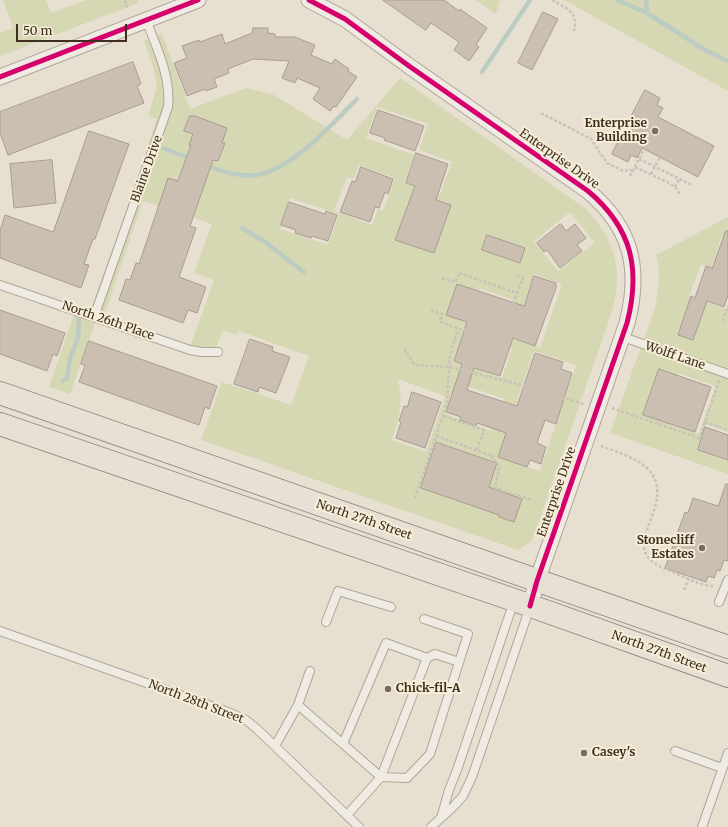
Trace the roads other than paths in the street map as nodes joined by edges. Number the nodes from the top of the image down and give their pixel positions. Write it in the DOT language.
graph roads {
  1 [pos="198,0"];
  2 [pos="309,0"];
  3 [pos="146,20"];
  4 [pos="0,77"];
  5 [pos="0,285"];
  6 [pos="94,317"];
  7 [pos="623,337"];
  8 [pos="218,352"];
  9 [pos="728,374"];
  10 [pos="0,393"];
  11 [pos="0,424"];
  12 [pos="728,580"];
  13 [pos="537,581"];
  14 [pos="719,602"];
  15 [pos="522,603"];
  16 [pos="391,607"];
  17 [pos="424,619"];
  18 [pos="326,622"];
  19 [pos="0,631"];
  20 [pos="728,647"];
  21 [pos="427,658"];
  22 [pos="459,662"];
  23 [pos="310,671"];
  24 [pos="728,676"];
  25 [pos="298,704"];
  26 [pos="343,744"];
  27 [pos="275,746"];
  28 [pos="675,751"];
  29 [pos="728,754"];
  30 [pos="722,768"];
  31 [pos="381,777"];
  32 [pos="347,815"];
  33 [pos="441,819"];
  34 [pos="359,827"];
  35 [pos="431,827"];
  36 [pos="702,827"];
  1 -- 3 [label="street"];
  2 -- 7 [label="street, Enterprise Drive"];
  3 -- 4 [label="street"];
  3 -- 6 [label="lane, Blaine Drive"];
  5 -- 6 [label="lane, North 26th Place"];
  6 -- 8 [label="lane, North 26th Place"];
  7 -- 9 [label="lane, Wolff Lane"];
  7 -- 13 [label="street, Enterprise Drive"];
  10 -- 13 [label="main road, North 27th Street"];
  11 -- 15 [label="main road, North 27th Street"];
  12 -- 14 [label="lane"];
  13 -- 15 [label="street"];
  13 -- 20 [label="main road, North 27th Street"];
  15 -- 24 [label="main road, North 27th Street"];
  15 -- 33 [label="lane"];
  15 -- 33 [label="lane"];
  16 -- 18 [label="lane"];
  17 -- 22 [label="lane"];
  19 -- 27 [label="lane, North 28th Street"];
  21 -- 22 [label="lane"];
  21 -- 26 [label="lane"];
  21 -- 31 [label="lane"];
  22 -- 31 [label="lane"];
  23 -- 25 [label="lane"];
  25 -- 26 [label="lane"];
  25 -- 27 [label="lane"];
  26 -- 31 [label="lane"];
  27 -- 32 [label="lane, North 28th Street"];
  28 -- 30 [label="lane"];
  29 -- 30 [label="lane"];
  30 -- 36 [label="lane"];
  31 -- 32 [label="lane"];
  32 -- 34 [label="lane, North 28th Street"];
  33 -- 35 [label="lane"];
}
